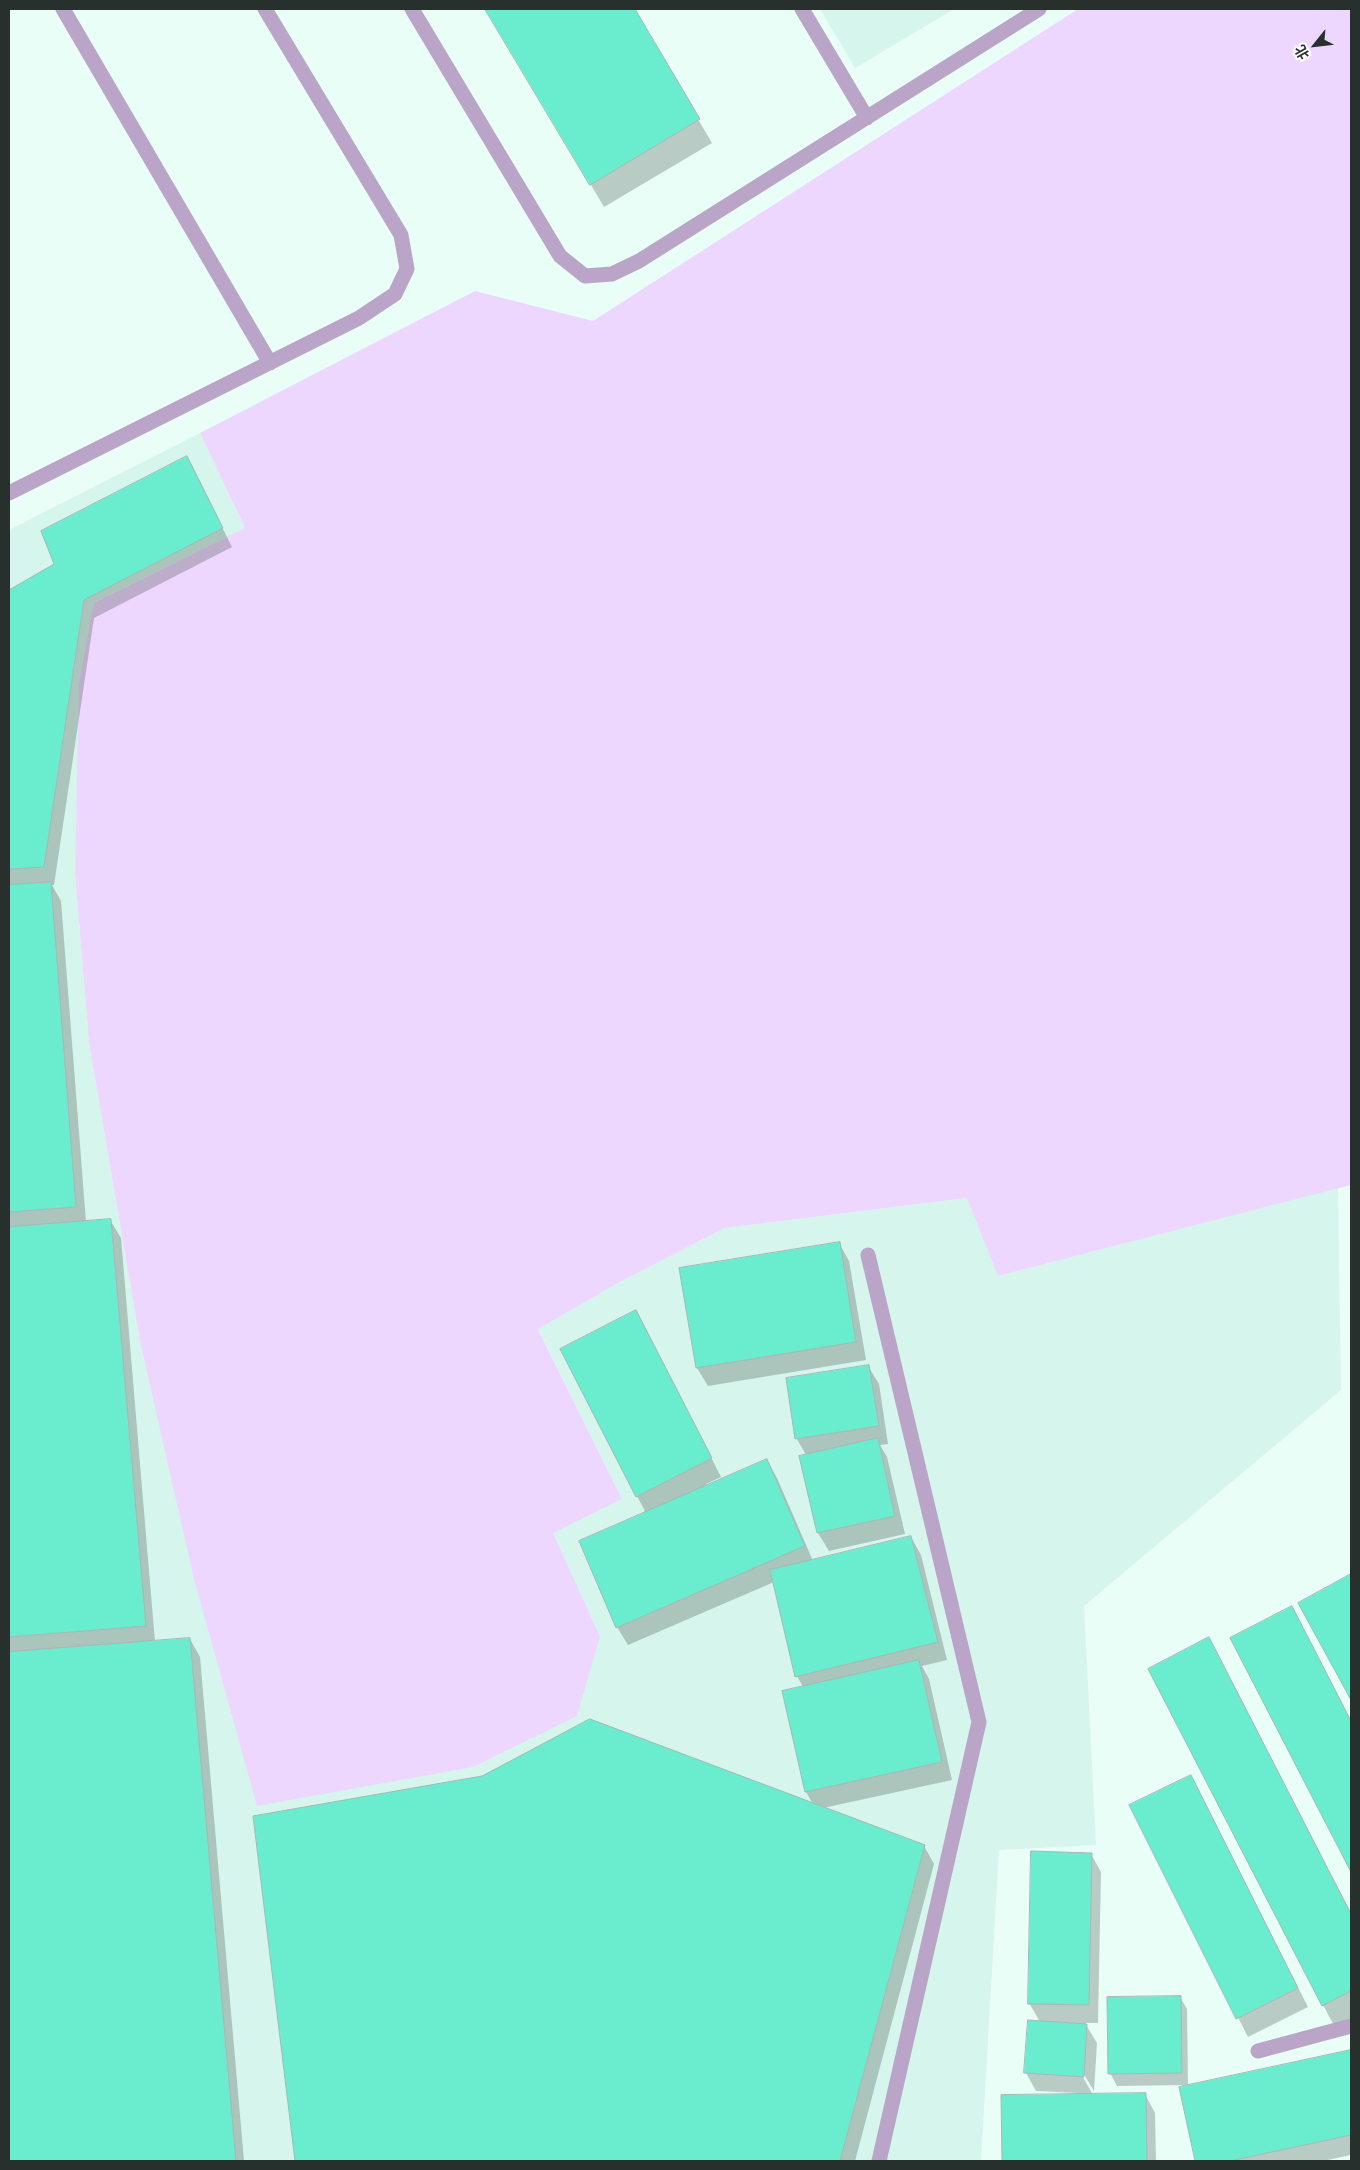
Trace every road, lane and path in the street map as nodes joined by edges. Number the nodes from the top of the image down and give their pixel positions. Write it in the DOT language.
graph roads {
  1 [pos="63,9"];
  2 [pos="265,9"];
  3 [pos="412,9"];
  4 [pos="802,9"];
  5 [pos="1039,9"];
  6 [pos="868,118"];
  7 [pos="270,363"];
  8 [pos="9,493"];
  9 [pos="868,1255"];
  10 [pos="1351,2026"];
  11 [pos="1258,2051"];
  12 [pos="879,2161"];
  1 -- 7 [label="street"];
  2 -- 7 [label="street"];
  3 -- 6 [label="street"];
  4 -- 6 [label="street"];
  5 -- 6 [label="street"];
  7 -- 8 [label="street"];
  9 -- 12 [label="street"];
  10 -- 11 [label="street"];
}
